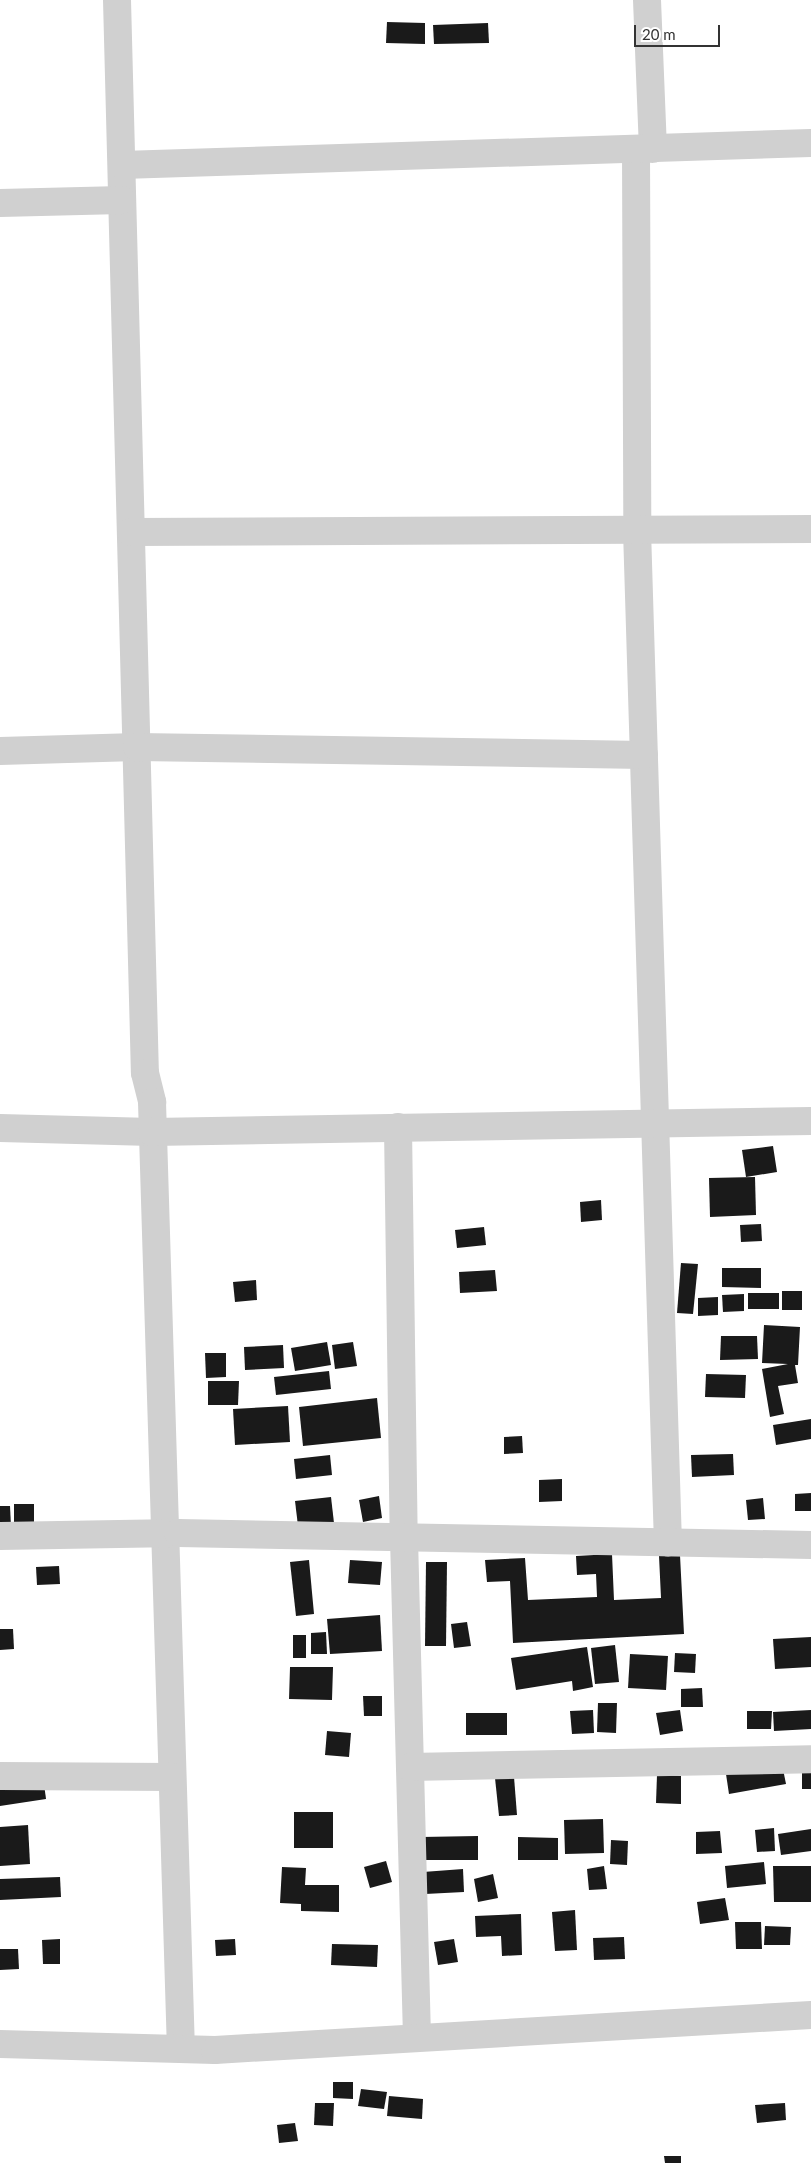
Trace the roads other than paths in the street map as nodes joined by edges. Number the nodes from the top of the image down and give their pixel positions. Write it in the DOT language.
graph roads {
  1 [pos="117,0"];
  2 [pos="647,0"];
  3 [pos="811,143"];
  4 [pos="645,149"];
  5 [pos="122,165"];
  6 [pos="122,200"];
  7 [pos="0,203"];
  8 [pos="811,529"];
  9 [pos="638,530"];
  10 [pos="131,532"];
  11 [pos="137,747"];
  12 [pos="0,751"];
  13 [pos="644,755"];
  14 [pos="811,1121"];
  15 [pos="656,1124"];
  16 [pos="398,1127"];
  17 [pos="0,1128"];
  18 [pos="152,1132"];
  19 [pos="165,1534"];
  20 [pos="0,1536"];
  21 [pos="404,1538"];
  22 [pos="668,1543"];
  23 [pos="811,1545"];
  24 [pos="811,1758"];
  25 [pos="410,1766"];
  26 [pos="0,1776"];
  27 [pos="172,1777"];
  28 [pos="811,2015"];
  29 [pos="417,2038"];
  30 [pos="0,2044"];
  31 [pos="181,2049"];
  1 -- 5 [label="street"];
  2 -- 4 [label="street"];
  3 -- 4 [label="street"];
  4 -- 5 [label="street"];
  4 -- 9 [label="street"];
  5 -- 6 [label="street"];
  6 -- 7 [label="street"];
  6 -- 10 [label="street"];
  8 -- 9 [label="street"];
  9 -- 10 [label="street"];
  9 -- 13 [label="street"];
  10 -- 11 [label="street"];
  11 -- 12 [label="street"];
  11 -- 13 [label="street"];
  11 -- 18 [label="street"];
  13 -- 15 [label="street"];
  14 -- 15 [label="street"];
  15 -- 16 [label="street"];
  15 -- 22 [label="street"];
  16 -- 18 [label="street"];
  16 -- 21 [label="street"];
  17 -- 18 [label="street"];
  18 -- 19 [label="street"];
  19 -- 20 [label="street"];
  19 -- 21 [label="street"];
  19 -- 27 [label="street"];
  21 -- 22 [label="street"];
  21 -- 25 [label="street"];
  22 -- 23 [label="street"];
  24 -- 25 [label="street"];
  25 -- 29 [label="street"];
  26 -- 27 [label="street"];
  27 -- 31 [label="street"];
  28 -- 29 [label="street"];
  29 -- 31 [label="street"];
  30 -- 31 [label="street"];
}
